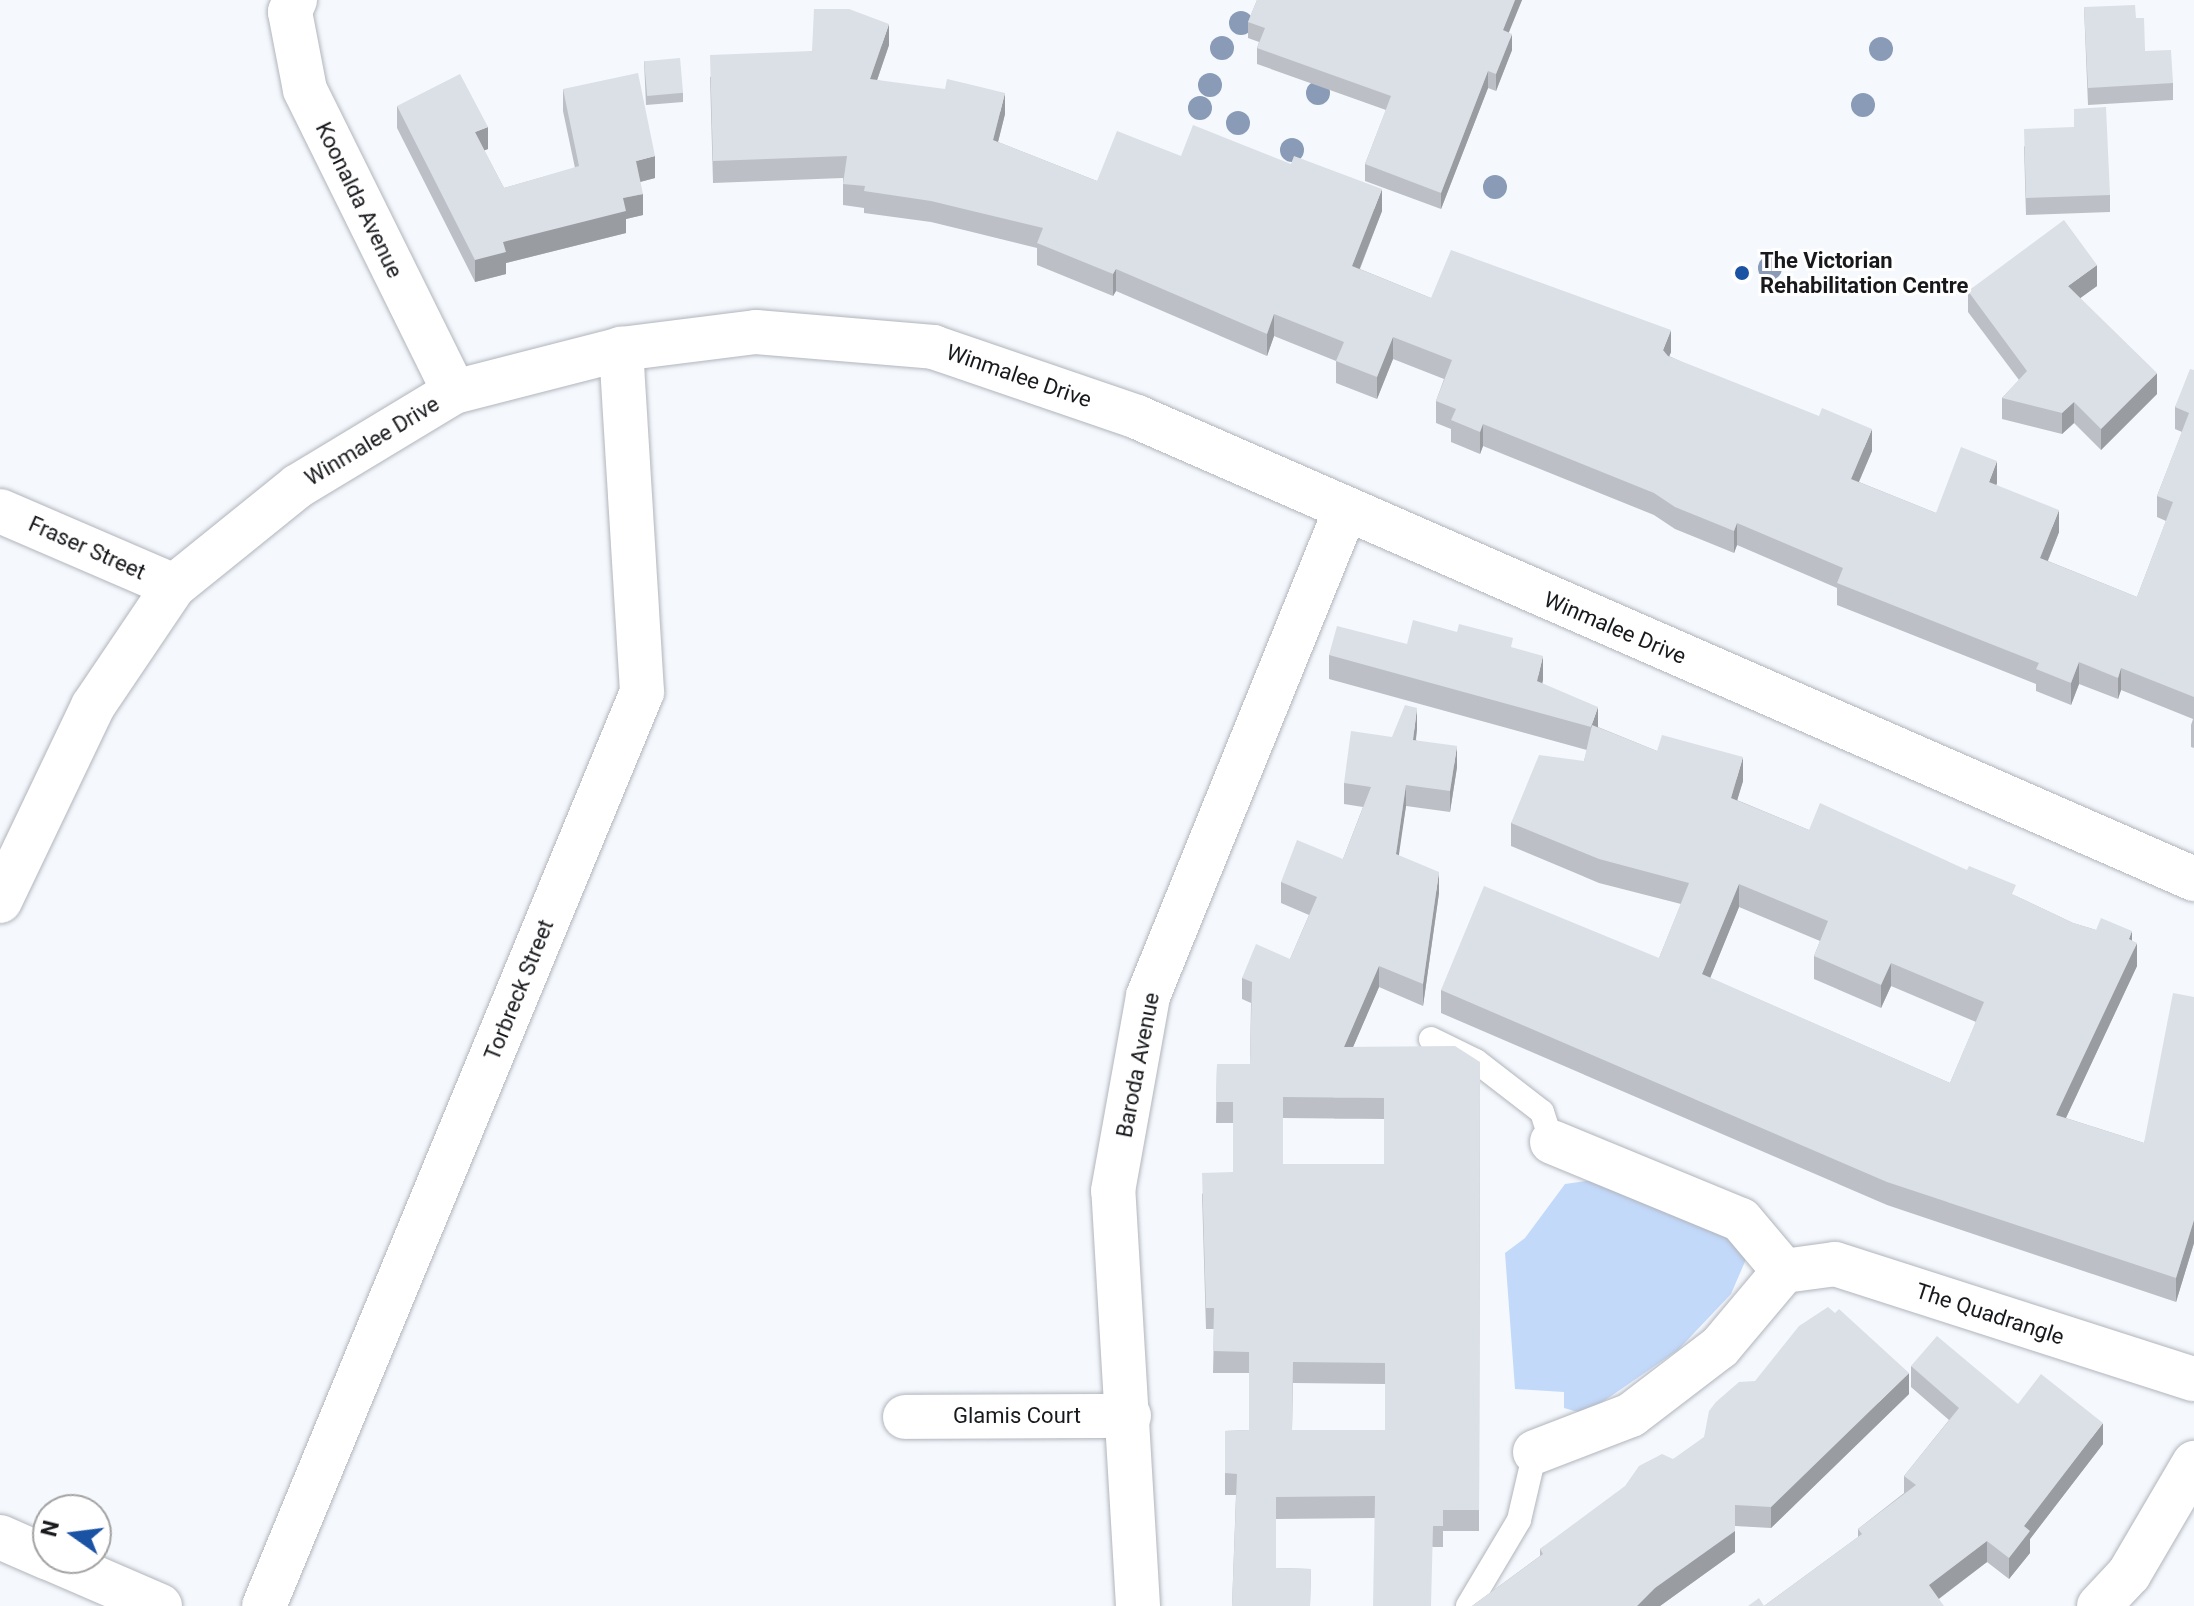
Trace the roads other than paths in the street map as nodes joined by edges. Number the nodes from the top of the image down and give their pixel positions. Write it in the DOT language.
graph roads {
  1 [pos="281,4"];
  2 [pos="621,349"];
  3 [pos="454,392"];
  4 [pos="0,511"];
  5 [pos="1345,511"];
  6 [pos="174,586"];
  7 [pos="2194,879"];
  8 [pos="0,901"];
  9 [pos="1431,1039"];
  10 [pos="1552,1142"];
  11 [pos="1784,1271"];
  12 [pos="2194,1379"];
  13 [pos="1129,1416"];
  14 [pos="905,1417"];
  15 [pos="1535,1452"];
  16 [pos="2194,1463"];
  17 [pos="0,1537"];
  18 [pos="32,1551"];
  19 [pos="85,1574"];
  20 [pos="160,1606"];
  21 [pos="264,1606"];
  22 [pos="1138,1606"];
  23 [pos="1468,1606"];
  24 [pos="2099,1606"];
  1 -- 3 [label="street, Koonalda Avenue"];
  2 -- 3 [label="street, Winmalee Drive"];
  2 -- 5 [label="street, Winmalee Drive"];
  2 -- 21 [label="street, Torbreck Street"];
  3 -- 6 [label="street, Winmalee Drive"];
  4 -- 6 [label="street, Fraser Street"];
  5 -- 7 [label="street, Winmalee Drive"];
  5 -- 13 [label="street, Baroda Avenue"];
  6 -- 8 [label="street, Winmalee Drive"];
  9 -- 10 [label="lane"];
  10 -- 11 [label="street"];
  11 -- 12 [label="street, The Quadrangle"];
  11 -- 15 [label="street"];
  13 -- 14 [label="street, Glamis Court"];
  13 -- 22 [label="street, Baroda Avenue"];
  15 -- 23 [label="lane"];
  16 -- 24 [label="street"];
  17 -- 18 [label="street"];
  19 -- 20 [label="street"];
}
